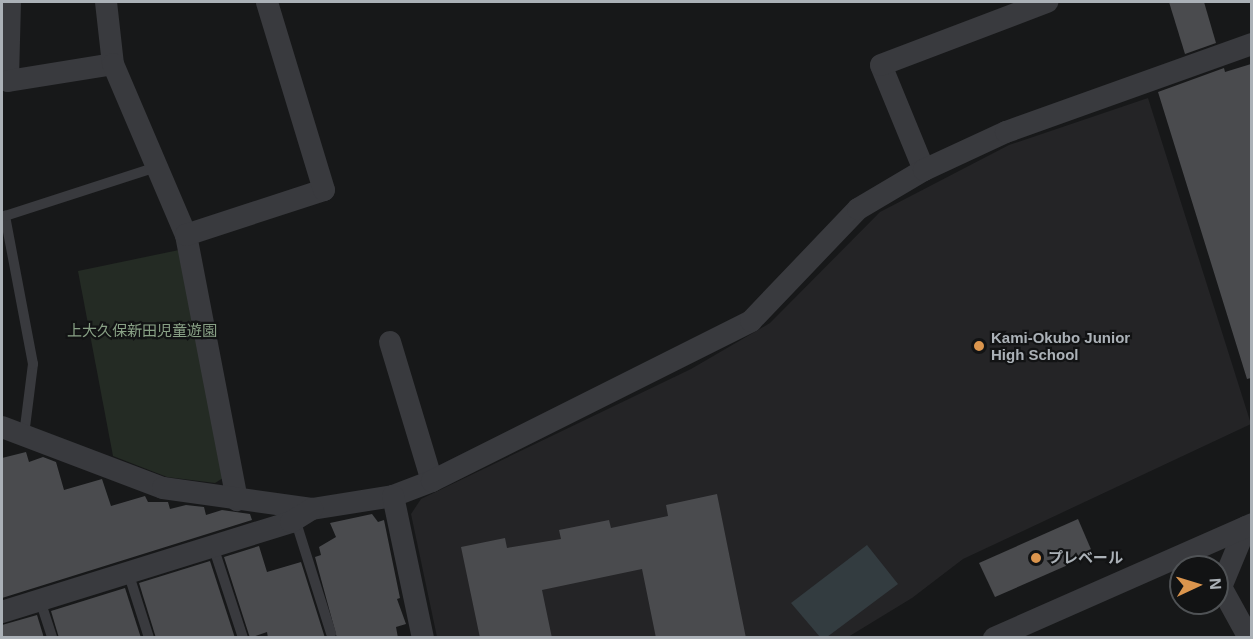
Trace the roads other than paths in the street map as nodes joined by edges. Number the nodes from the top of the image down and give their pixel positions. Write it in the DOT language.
graph roads {
  1 [pos="9,2"];
  2 [pos="106,2"];
  3 [pos="267,2"];
  4 [pos="1047,2"];
  5 [pos="1251,45"];
  6 [pos="113,64"];
  7 [pos="158,167"];
  8 [pos="924,170"];
  9 [pos="186,235"];
  10 [pos="390,342"];
  11 [pos="2,427"];
  12 [pos="24,435"];
  13 [pos="432,481"];
  14 [pos="393,496"];
  15 [pos="237,500"];
  16 [pos="304,514"];
  17 [pos="1249,526"];
  18 [pos="213,546"];
  19 [pos="128,572"];
  20 [pos="40,600"];
  21 [pos="2,612"];
  22 [pos="331,633"];
  23 [pos="52,638"];
  24 [pos="149,638"];
  25 [pos="243,638"];
  26 [pos="423,638"];
  27 [pos="994,638"];
  28 [pos="1249,638"];
  1 -- 6 [label="street"];
  2 -- 6 [label="street"];
  3 -- 9 [label="street"];
  4 -- 8 [label="street"];
  5 -- 8 [label="street"];
  6 -- 7 [label="street"];
  7 -- 9 [label="street"];
  7 -- 12 [label="lane"];
  8 -- 13 [label="street"];
  9 -- 15 [label="street"];
  10 -- 13 [label="street"];
  11 -- 12 [label="street"];
  12 -- 15 [label="street"];
  13 -- 14 [label="street"];
  14 -- 16 [label="street"];
  14 -- 26 [label="street"];
  15 -- 16 [label="street"];
  16 -- 18 [label="street"];
  16 -- 22 [label="lane"];
  17 -- 27 [label="street"];
  17 -- 28 [label="street"];
  18 -- 19 [label="street"];
  18 -- 25 [label="lane"];
  19 -- 20 [label="street"];
  19 -- 24 [label="lane"];
  20 -- 21 [label="street"];
  20 -- 23 [label="lane"];
}
